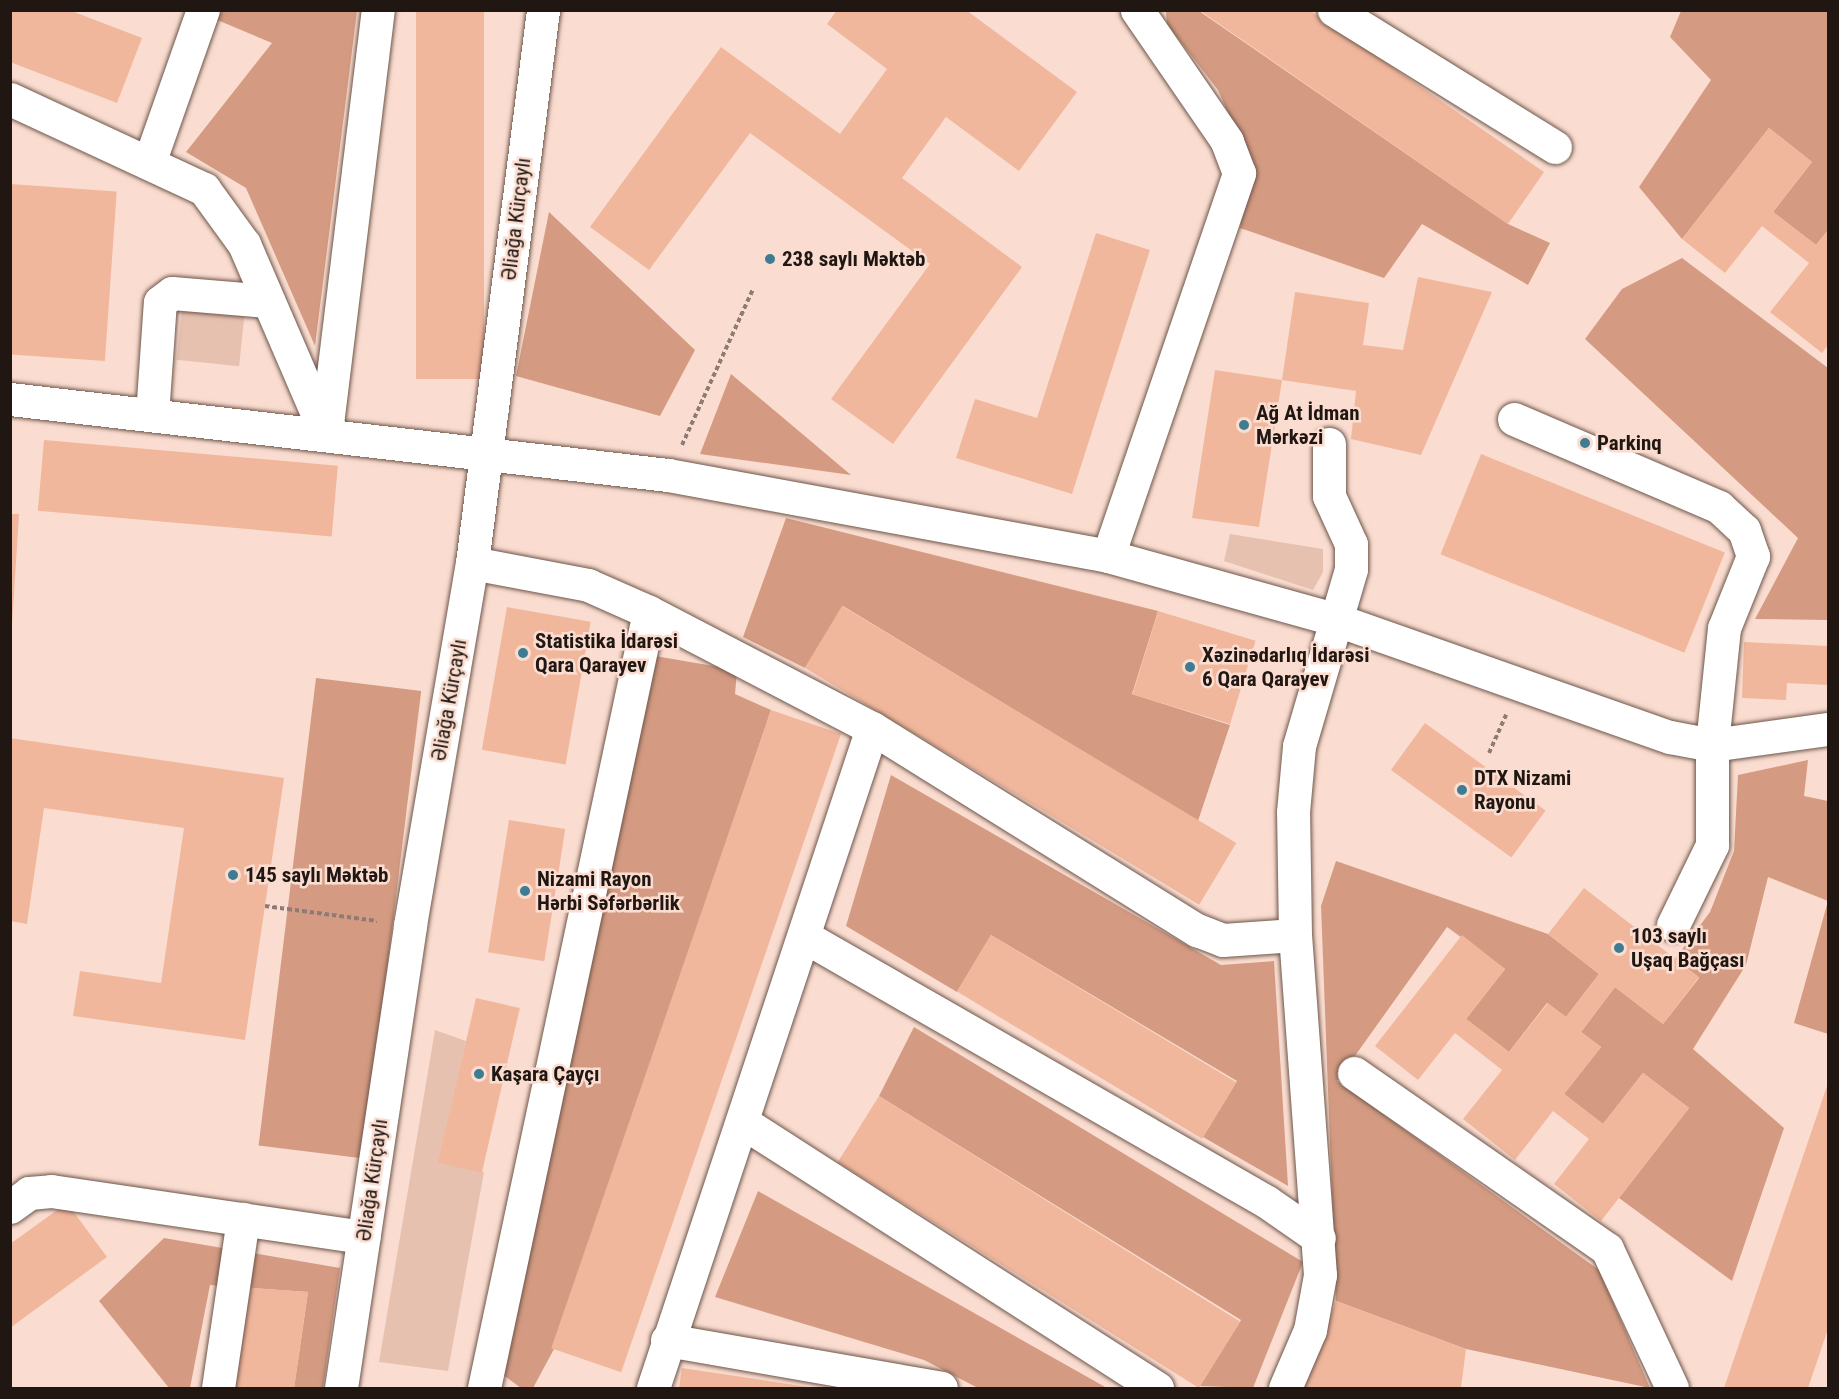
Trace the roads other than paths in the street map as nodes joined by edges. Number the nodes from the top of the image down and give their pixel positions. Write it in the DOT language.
graph roads {
  1 [pos="203,10"];
  2 [pos="378,10"];
  3 [pos="543,10"];
  4 [pos="1137,10"];
  5 [pos="1334,10"];
  6 [pos="10,99"];
  7 [pos="1555,147"];
  8 [pos="149,163"];
  9 [pos="268,301"];
  10 [pos="10,399"];
  11 [pos="152,415"];
  12 [pos="1514,419"];
  13 [pos="326,434"];
  14 [pos="1329,444"];
  15 [pos="484,458"];
  16 [pos="1108,556"];
  17 [pos="472,562"];
  18 [pos="649,612"];
  19 [pos="1337,620"];
  20 [pos="872,729"];
  21 [pos="1828,729"];
  22 [pos="1712,746"];
  23 [pos="1673,925"];
  24 [pos="1295,935"];
  25 [pos="807,938"];
  26 [pos="1354,1073"];
  27 [pos="744,1123"];
  28 [pos="10,1207"];
  29 [pos="243,1219"];
  30 [pos="364,1237"];
  31 [pos="1319,1238"];
  32 [pos="667,1340"];
  33 [pos="218,1389"];
  34 [pos="341,1389"];
  35 [pos="484,1389"];
  36 [pos="653,1389"];
  37 [pos="941,1389"];
  38 [pos="1157,1389"];
  39 [pos="1285,1389"];
  40 [pos="1672,1389"];
  1 -- 8 [label="street"];
  2 -- 13 [label="street"];
  3 -- 15 [label="street, Əliağa Kürçaylı"];
  4 -- 16 [label="street"];
  5 -- 7 [label="street"];
  6 -- 8 [label="street"];
  8 -- 9 [label="street"];
  9 -- 11 [label="street"];
  9 -- 13 [label="street"];
  10 -- 11 [label="street"];
  11 -- 13 [label="street"];
  12 -- 22 [label="street"];
  13 -- 15 [label="street"];
  14 -- 19 [label="street"];
  15 -- 16 [label="street"];
  15 -- 17 [label="street, Əliağa Kürçaylı"];
  16 -- 19 [label="street"];
  17 -- 18 [label="street"];
  17 -- 30 [label="street, Əliağa Kürçaylı"];
  18 -- 20 [label="street"];
  18 -- 35 [label="street"];
  19 -- 22 [label="street"];
  19 -- 24 [label="street"];
  20 -- 24 [label="street"];
  20 -- 25 [label="street"];
  21 -- 22 [label="street"];
  22 -- 23 [label="street"];
  24 -- 31 [label="street"];
  25 -- 27 [label="street"];
  25 -- 31 [label="street"];
  26 -- 40 [label="street"];
  27 -- 32 [label="street"];
  27 -- 38 [label="street"];
  28 -- 29 [label="street"];
  29 -- 30 [label="street"];
  29 -- 33 [label="street"];
  30 -- 34 [label="street, Əliağa Kürçaylı"];
  31 -- 39 [label="street"];
  32 -- 36 [label="street"];
  32 -- 37 [label="street"];
}
